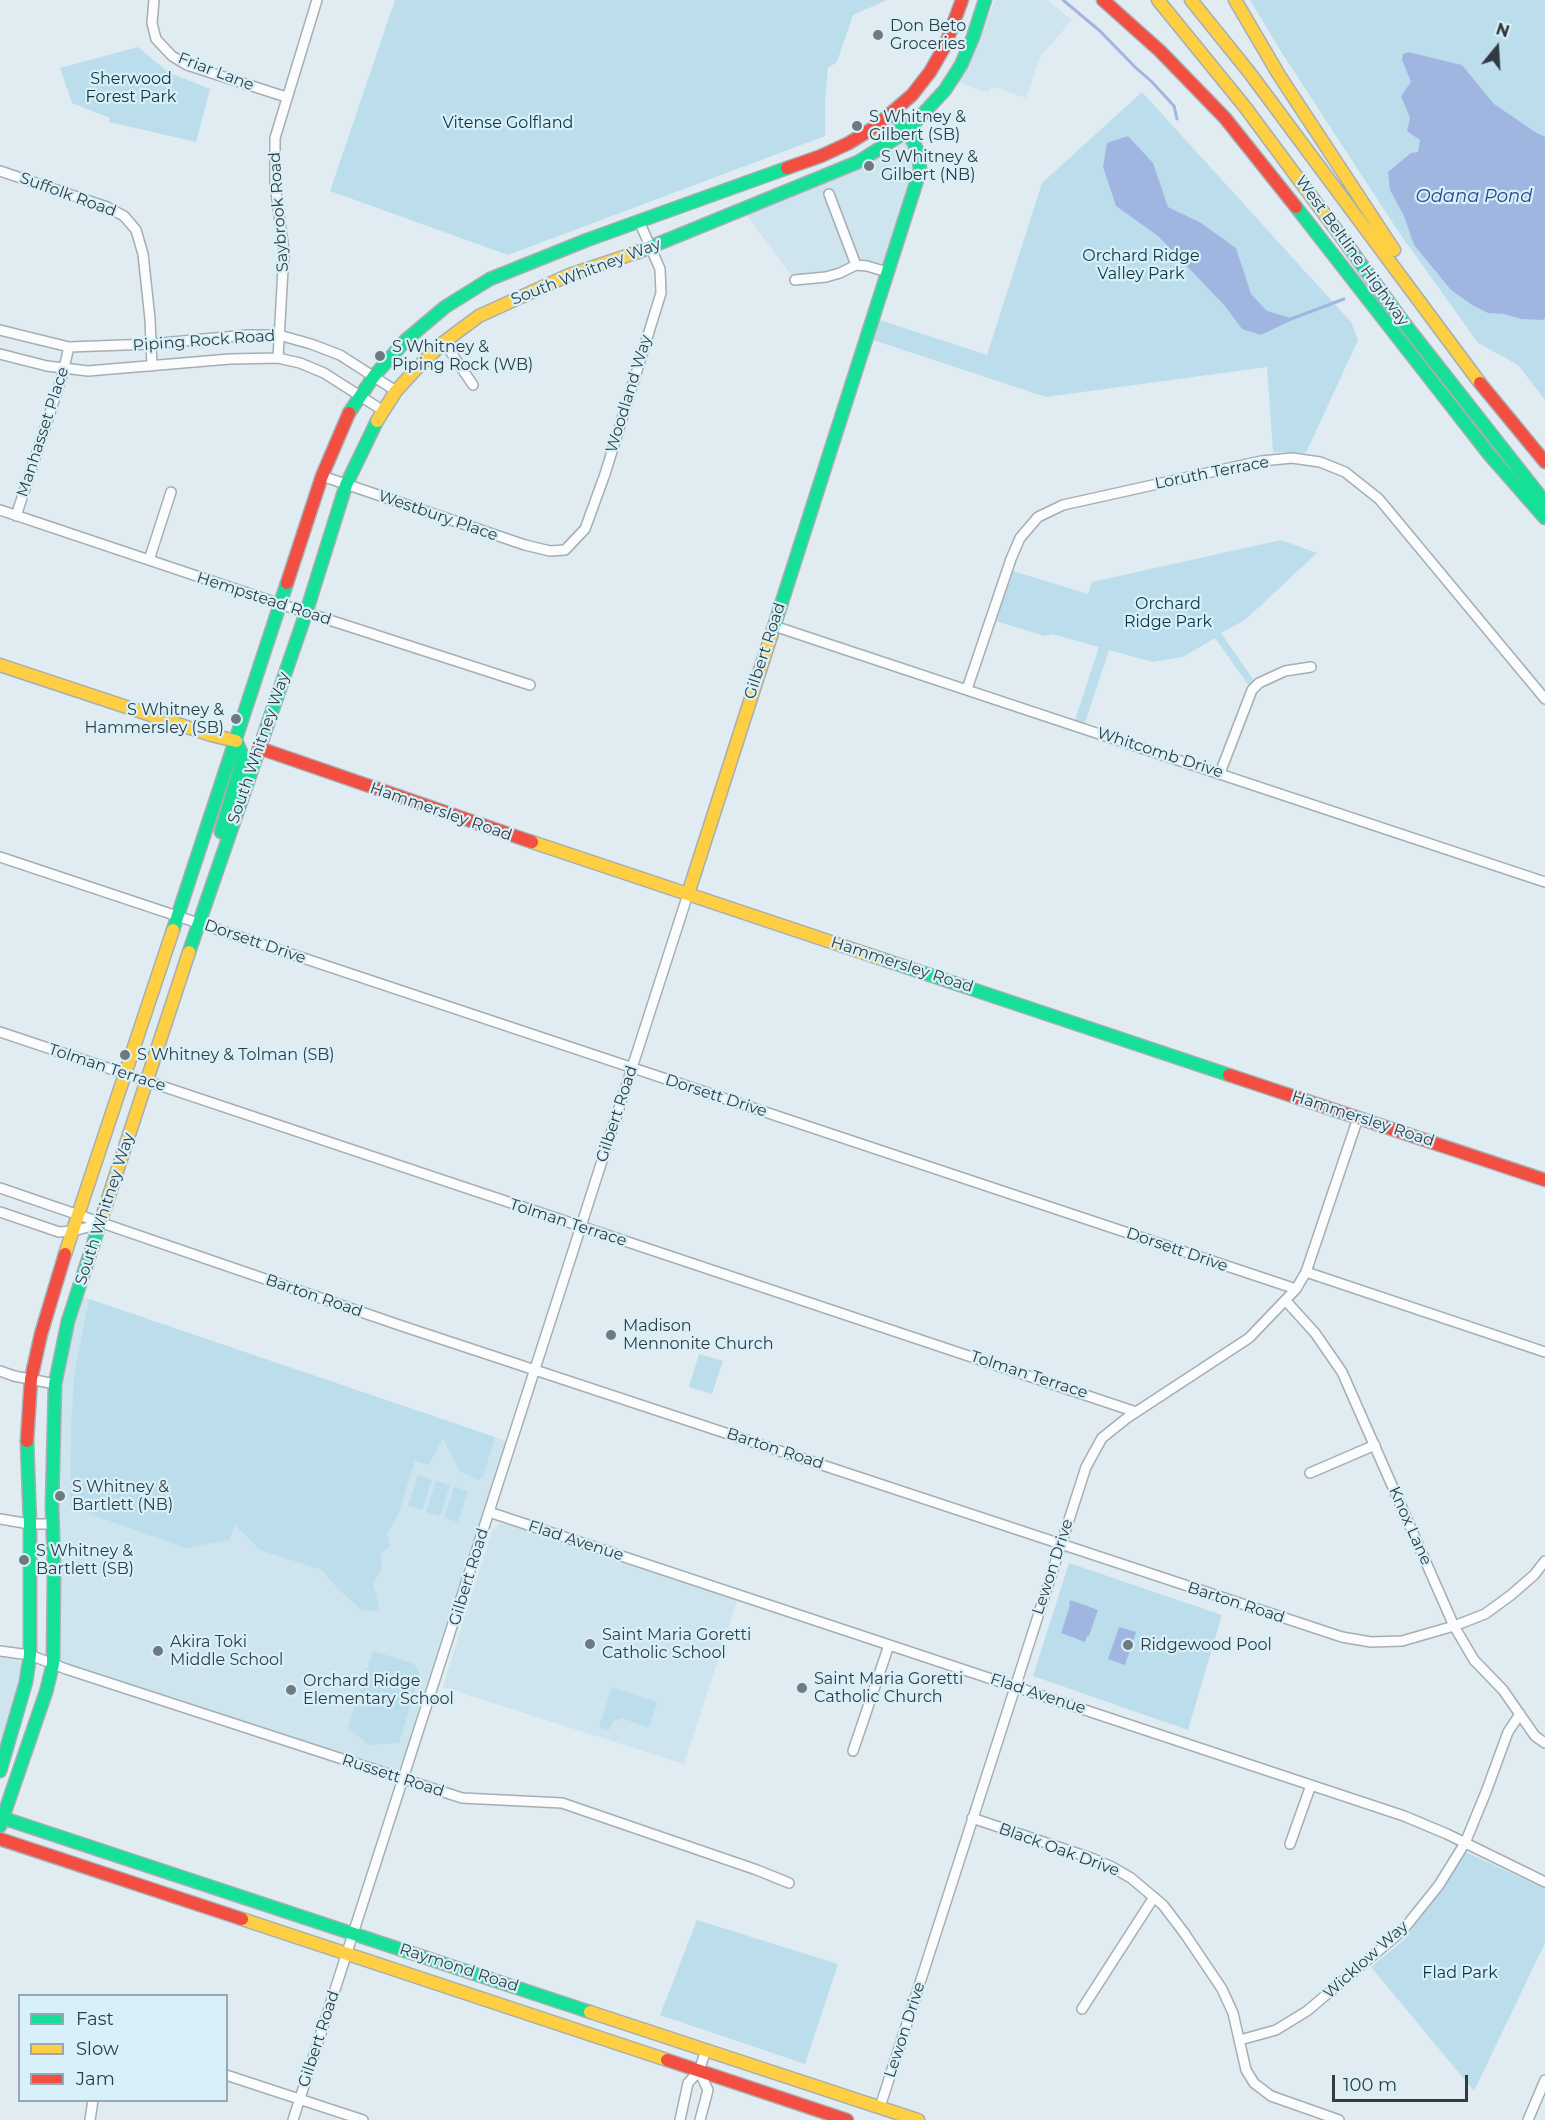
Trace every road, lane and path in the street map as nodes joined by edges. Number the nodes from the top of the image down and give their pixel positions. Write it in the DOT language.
graph roads {
  1 [pos="154,0"];
  2 [pos="317,0"];
  3 [pos="962,0"];
  4 [pos="985,0"];
  5 [pos="1101,0"];
  6 [pos="1158,0"];
  7 [pos="1191,0"];
  8 [pos="1235,0"];
  9 [pos="286,97"];
  10 [pos="894,113"];
  11 [pos="908,131"];
  12 [pos="0,171"];
  13 [pos="829,194"];
  14 [pos="639,221"];
  15 [pos="651,247"];
  16 [pos="856,265"];
  17 [pos="887,272"];
  18 [pos="795,280"];
  19 [pos="0,330"];
  20 [pos="279,335"];
  21 [pos="444,342"];
  22 [pos="151,344"];
  23 [pos="69,347"];
  24 [pos="0,354"];
  25 [pos="278,358"];
  26 [pos="152,366"];
  27 [pos="64,368"];
  28 [pos="374,376"];
  29 [pos="473,384"];
  30 [pos="1481,384"];
  31 [pos="396,391"];
  32 [pos="360,395"];
  33 [pos="382,410"];
  34 [pos="1545,462"];
  35 [pos="322,476"];
  36 [pos="346,485"];
  37 [pos="171,492"];
  38 [pos="1545,502"];
  39 [pos="0,510"];
  40 [pos="16,516"];
  41 [pos="1545,518"];
  42 [pos="555,551"];
  43 [pos="149,560"];
  44 [pos="280,604"];
  45 [pos="306,612"];
  46 [pos="774,626"];
  47 [pos="0,664"];
  48 [pos="1311,667"];
  49 [pos="530,684"];
  50 [pos="967,689"];
  51 [pos="1545,699"];
  52 [pos="236,741"];
  53 [pos="259,748"];
  54 [pos="1220,773"];
  55 [pos="0,857"];
  56 [pos="216,872"];
  57 [pos="1545,882"];
  58 [pos="688,894"];
  59 [pos="178,916"];
  60 [pos="198,923"];
  61 [pos="0,1032"];
  62 [pos="632,1068"];
  63 [pos="126,1074"];
  64 [pos="146,1081"];
  65 [pos="1358,1118"];
  66 [pos="1545,1180"];
  67 [pos="0,1188"];
  68 [pos="0,1212"];
  69 [pos="79,1215"];
  70 [pos="100,1224"];
  71 [pos="581,1227"];
  72 [pos="73,1231"];
  73 [pos="1306,1272"];
  74 [pos="1296,1289"];
  75 [pos="1286,1301"];
  76 [pos="1545,1352"];
  77 [pos="535,1370"];
  78 [pos="0,1371"];
  79 [pos="31,1379"];
  80 [pos="55,1384"];
  81 [pos="1136,1412"];
  82 [pos="1375,1445"];
  83 [pos="1310,1473"];
  84 [pos="489,1512"];
  85 [pos="0,1519"];
  86 [pos="30,1524"];
  87 [pos="53,1524"];
  88 [pos="1060,1545"];
  89 [pos="1545,1561"];
  90 [pos="1454,1626"];
  91 [pos="889,1645"];
  92 [pos="0,1651"];
  93 [pos="30,1655"];
  94 [pos="53,1664"];
  95 [pos="1015,1687"];
  96 [pos="1520,1714"];
  97 [pos="1545,1743"];
  98 [pos="853,1751"];
  99 [pos="0,1771"];
  100 [pos="404,1781"];
  101 [pos="1311,1785"];
  102 [pos="972,1818"];
  103 [pos="1,1820"];
  104 [pos="0,1839"];
  105 [pos="1465,1843"];
  106 [pos="1290,1844"];
  107 [pos="1545,1882"];
  108 [pos="789,1883"];
  109 [pos="1154,1897"];
  110 [pos="354,1932"];
  111 [pos="346,1954"];
  112 [pos="1082,2009"];
  113 [pos="1240,2040"];
  114 [pos="706,2050"];
  115 [pos="699,2071"];
  116 [pos="228,2076"];
  117 [pos="1545,2080"];
  118 [pos="300,2100"];
  119 [pos="93,2102"];
  120 [pos="880,2108"];
  121 [pos="90,2120"];
  122 [pos="293,2120"];
  123 [pos="363,2120"];
  124 [pos="680,2120"];
  125 [pos="700,2120"];
  126 [pos="847,2120"];
  127 [pos="918,2120"];
  128 [pos="1339,2120"];
  129 [pos="1528,2120"];
  1 -- 9 [label="street, Friar Lane"];
  2 -- 9 [label="street, Saybrook Road"];
  3 -- 10 [label="main road, South Whitney Way"];
  4 -- 11 [label="main road, South Whitney Way"];
  5 -- 41 [label="main road"];
  6 -- 38 [label="main road, West Beltline Highway"];
  7 -- 30 [label="main road, West Beltline Highway"];
  8 -- 30 [label="main road"];
  9 -- 20 [label="street, Saybrook Road"];
  10 -- 11 [label="main road, Gilbert Road"];
  10 -- 14 [label="main road, South Whitney Way"];
  11 -- 15 [label="main road, South Whitney Way"];
  11 -- 17 [label="main road, Gilbert Road"];
  12 -- 22 [label="street, Suffolk Road"];
  13 -- 16 [label="street"];
  14 -- 15 [label="street, Woodland Way"];
  14 -- 28 [label="main road, South Whitney Way"];
  15 -- 21 [label="main road, South Whitney Way"];
  15 -- 42 [label="street, Woodland Way"];
  16 -- 17 [label="street"];
  16 -- 18 [label="street"];
  17 -- 46 [label="main road, Gilbert Road"];
  19 -- 23 [label="street, Piping Rock Road"];
  20 -- 22 [label="street, Piping Rock Road"];
  20 -- 25 [label="street, Saybrook Road"];
  20 -- 28 [label="street, Piping Rock Road"];
  21 -- 29 [label="street"];
  21 -- 31 [label="main road, South Whitney Way"];
  22 -- 23 [label="street, Piping Rock Road"];
  22 -- 26 [label="street, Suffolk Road"];
  23 -- 27 [label="street, Manhasset Place"];
  24 -- 27 [label="street, Piping Rock Road"];
  25 -- 26 [label="street, Piping Rock Road"];
  25 -- 32 [label="street, Piping Rock Road"];
  26 -- 27 [label="street, Piping Rock Road"];
  27 -- 40 [label="street, Manhasset Place"];
  28 -- 31 [label="street, Piping Rock Road"];
  28 -- 32 [label="main road, South Whitney Way"];
  30 -- 34 [label="main road, West Beltline Highway"];
  31 -- 33 [label="main road, South Whitney Way"];
  32 -- 33 [label="street, Piping Rock Road"];
  32 -- 35 [label="main road, South Whitney Way"];
  33 -- 36 [label="main road, South Whitney Way"];
  35 -- 36 [label="street, Westbury Place"];
  35 -- 44 [label="main road, South Whitney Way"];
  36 -- 42 [label="street, Westbury Place"];
  36 -- 45 [label="main road, South Whitney Way"];
  37 -- 43 [label="street"];
  39 -- 40 [label="street, Hempstead Road"];
  40 -- 43 [label="street, Hempstead Road"];
  43 -- 44 [label="street, Hempstead Road"];
  44 -- 45 [label="street, Hempstead Road"];
  44 -- 52 [label="main road, South Whitney Way"];
  45 -- 49 [label="street, Hempstead Road"];
  45 -- 53 [label="main road, South Whitney Way"];
  46 -- 50 [label="street, Whitcomb Drive"];
  46 -- 58 [label="main road, Gilbert Road"];
  47 -- 52 [label="main road"];
  48 -- 54 [label="street"];
  50 -- 51 [label="street, Loruth Terrace"];
  50 -- 54 [label="street, Whitcomb Drive"];
  52 -- 56 [label="main road"];
  52 -- 59 [label="main road, South Whitney Way"];
  53 -- 56 [label="main road, South Whitney Way"];
  53 -- 58 [label="main road, Hammersley Road"];
  54 -- 57 [label="street, Whitcomb Drive"];
  55 -- 59 [label="street, Dorsett Drive"];
  56 -- 60 [label="main road, South Whitney Way"];
  58 -- 62 [label="street, Gilbert Road"];
  58 -- 65 [label="main road, Hammersley Road"];
  59 -- 60 [label="street, Dorsett Drive"];
  59 -- 63 [label="main road, South Whitney Way"];
  60 -- 62 [label="street, Dorsett Drive"];
  60 -- 64 [label="main road, South Whitney Way"];
  61 -- 63 [label="street, Tolman Terrace"];
  62 -- 71 [label="street, Gilbert Road"];
  62 -- 74 [label="street, Dorsett Drive"];
  63 -- 64 [label="street, Tolman Terrace"];
  63 -- 69 [label="main road, South Whitney Way"];
  64 -- 70 [label="main road, South Whitney Way"];
  64 -- 71 [label="street, Tolman Terrace"];
  65 -- 66 [label="main road, Hammersley Road"];
  65 -- 73 [label="street, Lewon Drive"];
  67 -- 69 [label="street, Barton Road"];
  68 -- 72 [label="street"];
  69 -- 70 [label="street, Barton Road"];
  69 -- 72 [label="main road, South Whitney Way"];
  70 -- 72 [label="street"];
  70 -- 77 [label="street, Barton Road"];
  70 -- 80 [label="main road, South Whitney Way"];
  71 -- 77 [label="street, Gilbert Road"];
  71 -- 81 [label="street, Tolman Terrace"];
  72 -- 79 [label="main road, South Whitney Way"];
  73 -- 74 [label="street, Lewon Drive"];
  73 -- 76 [label="street"];
  74 -- 75 [label="street, Lewon Drive"];
  75 -- 81 [label="street, Lewon Drive"];
  75 -- 82 [label="street, Knox Lane"];
  77 -- 84 [label="street, Gilbert Road"];
  77 -- 88 [label="street, Barton Road"];
  78 -- 79 [label="street"];
  79 -- 80 [label="street"];
  79 -- 86 [label="main road, South Whitney Way"];
  80 -- 87 [label="main road, South Whitney Way"];
  81 -- 88 [label="street, Lewon Drive"];
  82 -- 83 [label="street"];
  82 -- 90 [label="street, Knox Lane"];
  84 -- 91 [label="street, Flad Avenue"];
  84 -- 100 [label="street, Gilbert Road"];
  85 -- 86 [label="street"];
  86 -- 87 [label="street"];
  86 -- 93 [label="main road, South Whitney Way"];
  87 -- 94 [label="main road, South Whitney Way"];
  88 -- 90 [label="street, Barton Road"];
  88 -- 95 [label="street, Lewon Drive"];
  89 -- 90 [label="street, Barton Road"];
  90 -- 96 [label="street, Knox Lane"];
  91 -- 95 [label="street, Flad Avenue"];
  91 -- 98 [label="street"];
  92 -- 93 [label="street, Russett Road"];
  93 -- 94 [label="street, Russett Road"];
  93 -- 99 [label="main road, South Whitney Way"];
  94 -- 100 [label="street, Russett Road"];
  94 -- 103 [label="main road, South Whitney Way"];
  95 -- 101 [label="street, Flad Avenue"];
  95 -- 102 [label="street, Lewon Drive"];
  96 -- 97 [label="street, Knox Lane"];
  96 -- 105 [label="street, Wicklow Way"];
  100 -- 108 [label="street, Russett Road"];
  100 -- 110 [label="street, Gilbert Road"];
  101 -- 105 [label="street, Flad Avenue"];
  101 -- 106 [label="street"];
  102 -- 109 [label="street, Black Oak Drive"];
  102 -- 120 [label="street, Lewon Drive"];
  103 -- 110 [label="main road, Raymond Road"];
  104 -- 111 [label="main road, Raymond Road"];
  105 -- 107 [label="street, Flad Avenue"];
  105 -- 113 [label="street, Wicklow Way"];
  109 -- 112 [label="street"];
  109 -- 113 [label="street, Black Oak Drive"];
  110 -- 111 [label="street, Gilbert Road"];
  110 -- 114 [label="main road, Raymond Road"];
  111 -- 115 [label="main road, Raymond Road"];
  111 -- 118 [label="street, Gilbert Road"];
  113 -- 128 [label="street, Black Oak Drive"];
  114 -- 115 [label="street"];
  114 -- 120 [label="main road, Raymond Road"];
  115 -- 124 [label="street"];
  115 -- 125 [label="street"];
  115 -- 126 [label="main road, Raymond Road"];
  116 -- 118 [label="street"];
  117 -- 129 [label="street"];
  118 -- 122 [label="street, Gilbert Road"];
  118 -- 123 [label="street"];
  119 -- 121 [label="street"];
  120 -- 127 [label="main road, Raymond Road"];
}
